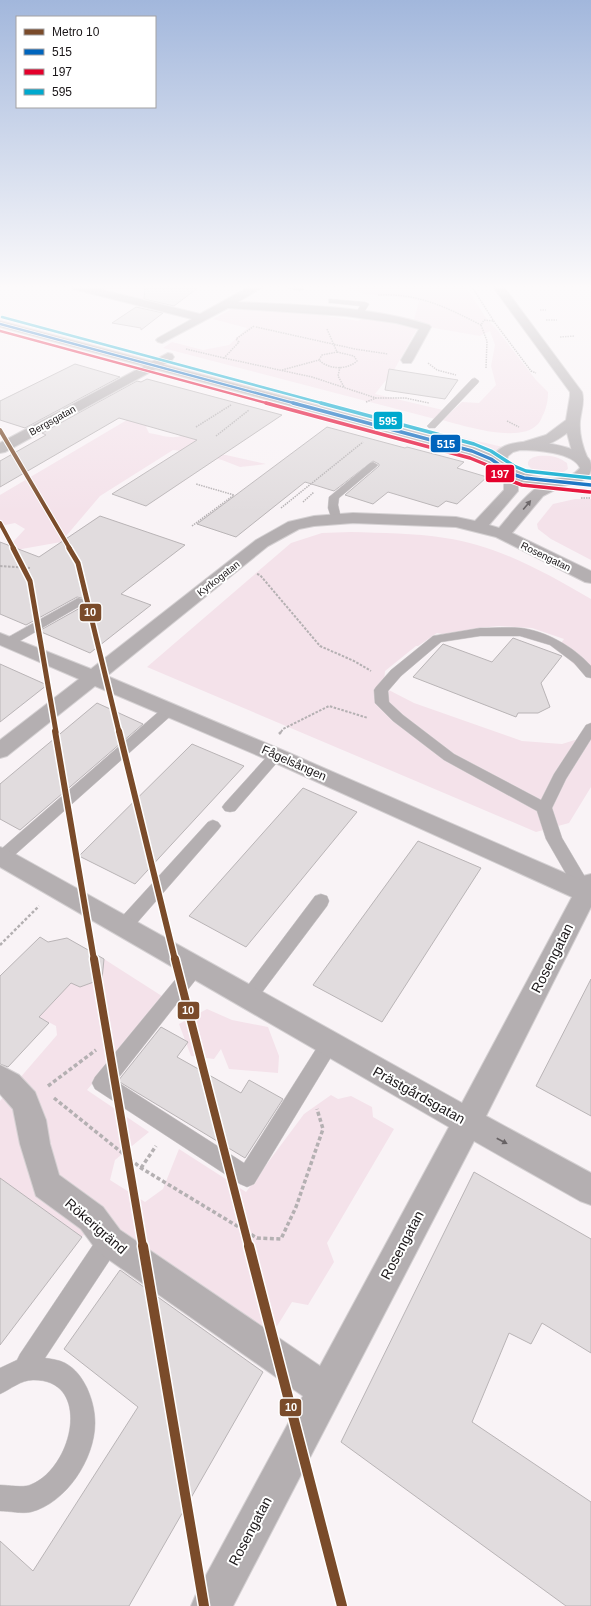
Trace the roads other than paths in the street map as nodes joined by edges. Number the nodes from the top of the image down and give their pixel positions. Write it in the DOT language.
graph roads {
  1 [pos="142,362"];
  2 [pos="159,362"];
  3 [pos="187,362"];
  4 [pos="553,362"];
  5 [pos="153,365"];
  6 [pos="475,381"];
  7 [pos="591,391"];
  8 [pos="576,392"];
  9 [pos="573,421"];
  10 [pos="432,426"];
  11 [pos="522,446"];
  12 [pos="0,449"];
  13 [pos="586,463"];
  14 [pos="373,465"];
  15 [pos="502,467"];
  16 [pos="561,482"];
  17 [pos="591,485"];
  18 [pos="336,518"];
  19 [pos="479,527"];
  20 [pos="502,534"];
  21 [pos="591,578"];
  22 [pos="86,604"];
  23 [pos="4,640"];
  24 [pos="591,674"];
  25 [pos="92,677"];
  26 [pos="169,710"];
  27 [pos="591,728"];
  28 [pos="0,751"];
  29 [pos="270,752"];
  30 [pos="230,807"];
  31 [pos="544,808"];
  32 [pos="213,826"];
  33 [pos="1,857"];
  34 [pos="589,888"];
  35 [pos="321,901"];
  36 [pos="123,927"];
  37 [pos="195,968"];
  38 [pos="248,998"];
  39 [pos="330,1044"];
  40 [pos="0,1078"];
  41 [pos="468,1122"];
  42 [pos="591,1190"];
  43 [pos="109,1241"];
  44 [pos="28,1369"];
  45 [pos="0,1382"];
  46 [pos="325,1390"];
  47 [pos="0,1498"];
  48 [pos="210,1606"];
  1 -- 5 [label="street"];
  2 -- 5 [label="street, Bergsgatan"];
  3 -- 10 [label="street"];
  4 -- 8 [label="street"];
  5 -- 12 [label="street, Bergsgatan"];
  5 -- 15 [label="street"];
  6 -- 10 [label="lane"];
  7 -- 8 [label="street"];
  8 -- 9 [label="street"];
  9 -- 11 [label="street"];
  9 -- 13 [label="street"];
  10 -- 11 [label="street"];
  11 -- 13 [label="street"];
  11 -- 15 [label="street"];
  13 -- 16 [label="street"];
  14 -- 18 [label="lane"];
  15 -- 16 [label="street"];
  15 -- 19 [label="street"];
  16 -- 17 [label="street"];
  20 -- 16 [label="street, one-way"];
  18 -- 19 [label="street, Kyrkogatan"];
  18 -- 25 [label="street, Kyrkogatan"];
  19 -- 20 [label="street, Rosengatan"];
  20 -- 21 [label="street, Rosengatan"];
  22 -- 23 [label="lane"];
  23 -- 25 [label="street, Fågelsången"];
  24 -- 31 [label="lane"];
  25 -- 26 [label="street, Fågelsången"];
  25 -- 28 [label="street, Kyrkogatan"];
  26 -- 29 [label="street, Fågelsången"];
  26 -- 33 [label="lane"];
  27 -- 31 [label="lane"];
  29 -- 30 [label="lane"];
  29 -- 34 [label="street, Fågelsången"];
  31 -- 34 [label="lane"];
  32 -- 36 [label="lane"];
  33 -- 36 [label="street, Prästgårdsgatan"];
  34 -- 41 [label="street, Rosengatan"];
  35 -- 38 [label="lane"];
  36 -- 37 [label="street, Prästgårdsgatan"];
  37 -- 38 [label="street, Prästgårdsgatan"];
  37 -- 39 [label="lane"];
  38 -- 39 [label="street, Prästgårdsgatan"];
  39 -- 41 [label="street, Prästgårdsgatan"];
  40 -- 43 [label="street, Rökerigränd"];
  41 -- 42 [label="street, Prästgårdsgatan, one-way"];
  41 -- 46 [label="street, Rosengatan"];
  43 -- 44 [label="lane"];
  43 -- 46 [label="street, Rökerigränd"];
  44 -- 45 [label="lane"];
  44 -- 47 [label="lane"];
  46 -- 48 [label="street, Rosengatan"];
}
